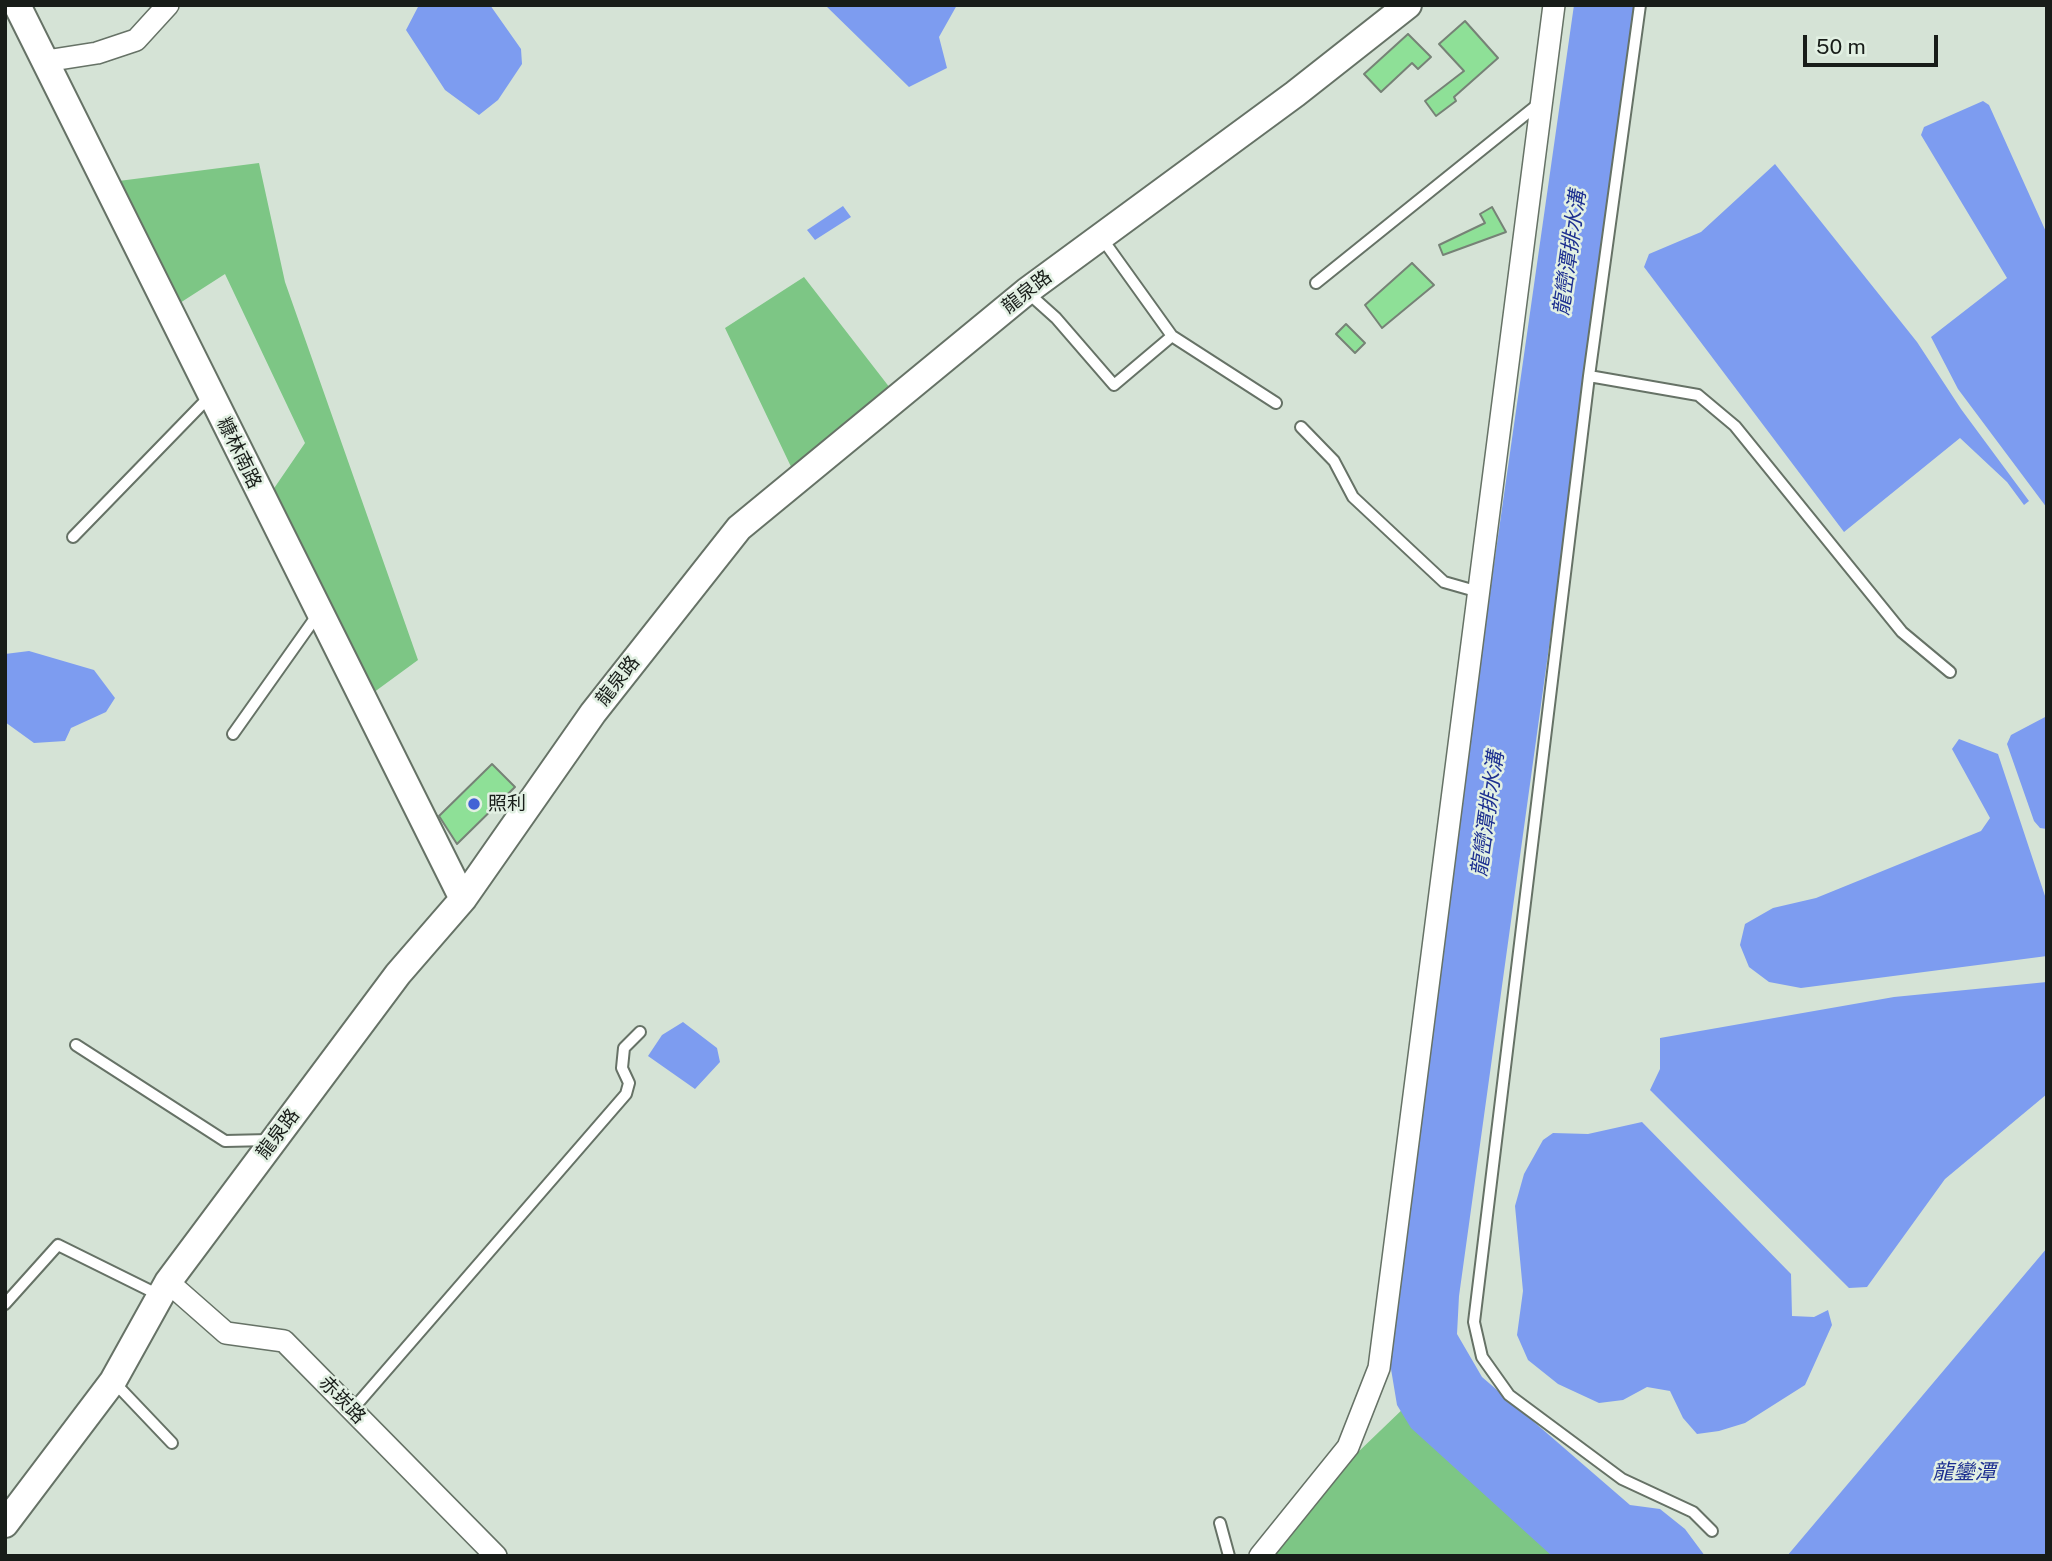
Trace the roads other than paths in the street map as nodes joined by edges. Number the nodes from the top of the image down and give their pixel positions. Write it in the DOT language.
graph roads {
  1 [pos="17,5"];
  2 [pos="168,5"];
  3 [pos="1408,5"];
  4 [pos="1554,5"];
  5 [pos="1640,5"];
  6 [pos="46,61"];
  7 [pos="1543,100"];
  8 [pos="1100,235"];
  9 [pos="1317,283"];
  10 [pos="1027,291"];
  11 [pos="1172,337"];
  12 [pos="1589,376"];
  13 [pos="211,395"];
  14 [pos="1276,403"];
  15 [pos="1301,427"];
  16 [pos="72,537"];
  17 [pos="1479,592"];
  18 [pos="318,614"];
  19 [pos="1951,672"];
  20 [pos="233,734"];
  21 [pos="463,899"];
  22 [pos="640,1032"];
  23 [pos="76,1045"];
  24 [pos="273,1140"];
  25 [pos="163,1289"];
  26 [pos="5,1304"];
  27 [pos="113,1381"];
  28 [pos="352,1410"];
  29 [pos="172,1443"];
  30 [pos="1220,1523"];
  31 [pos="5,1524"];
  32 [pos="1712,1531"];
  33 [pos="496,1556"];
  34 [pos="1229,1556"];
  35 [pos="1261,1556"];
  1 -- 6 [label="street, 糠林南路"];
  2 -- 6 [label="street"];
  3 -- 8 [label="street, 龍泉路"];
  4 -- 7 [label="street"];
  5 -- 12 [label="lane"];
  6 -- 13 [label="street, 糠林南路"];
  7 -- 9 [label="lane"];
  7 -- 17 [label="street"];
  8 -- 10 [label="street, 龍泉路"];
  8 -- 11 [label="lane"];
  10 -- 11 [label="lane"];
  10 -- 21 [label="street, 龍泉路"];
  11 -- 14 [label="lane"];
  12 -- 19 [label="lane"];
  12 -- 32 [label="lane"];
  13 -- 16 [label="lane"];
  13 -- 18 [label="street, 糠林南路"];
  15 -- 17 [label="lane"];
  17 -- 35 [label="street"];
  18 -- 20 [label="lane"];
  18 -- 21 [label="street, 糠林南路"];
  21 -- 24 [label="street, 龍泉路"];
  22 -- 28 [label="lane"];
  23 -- 24 [label="lane"];
  24 -- 25 [label="street, 龍泉路"];
  25 -- 26 [label="lane"];
  25 -- 27 [label="street, 龍泉路"];
  25 -- 28 [label="street, 赤崁路"];
  27 -- 29 [label="lane"];
  27 -- 31 [label="street, 龍泉路"];
  28 -- 33 [label="street, 赤崁路"];
  30 -- 34 [label="lane"];
}
